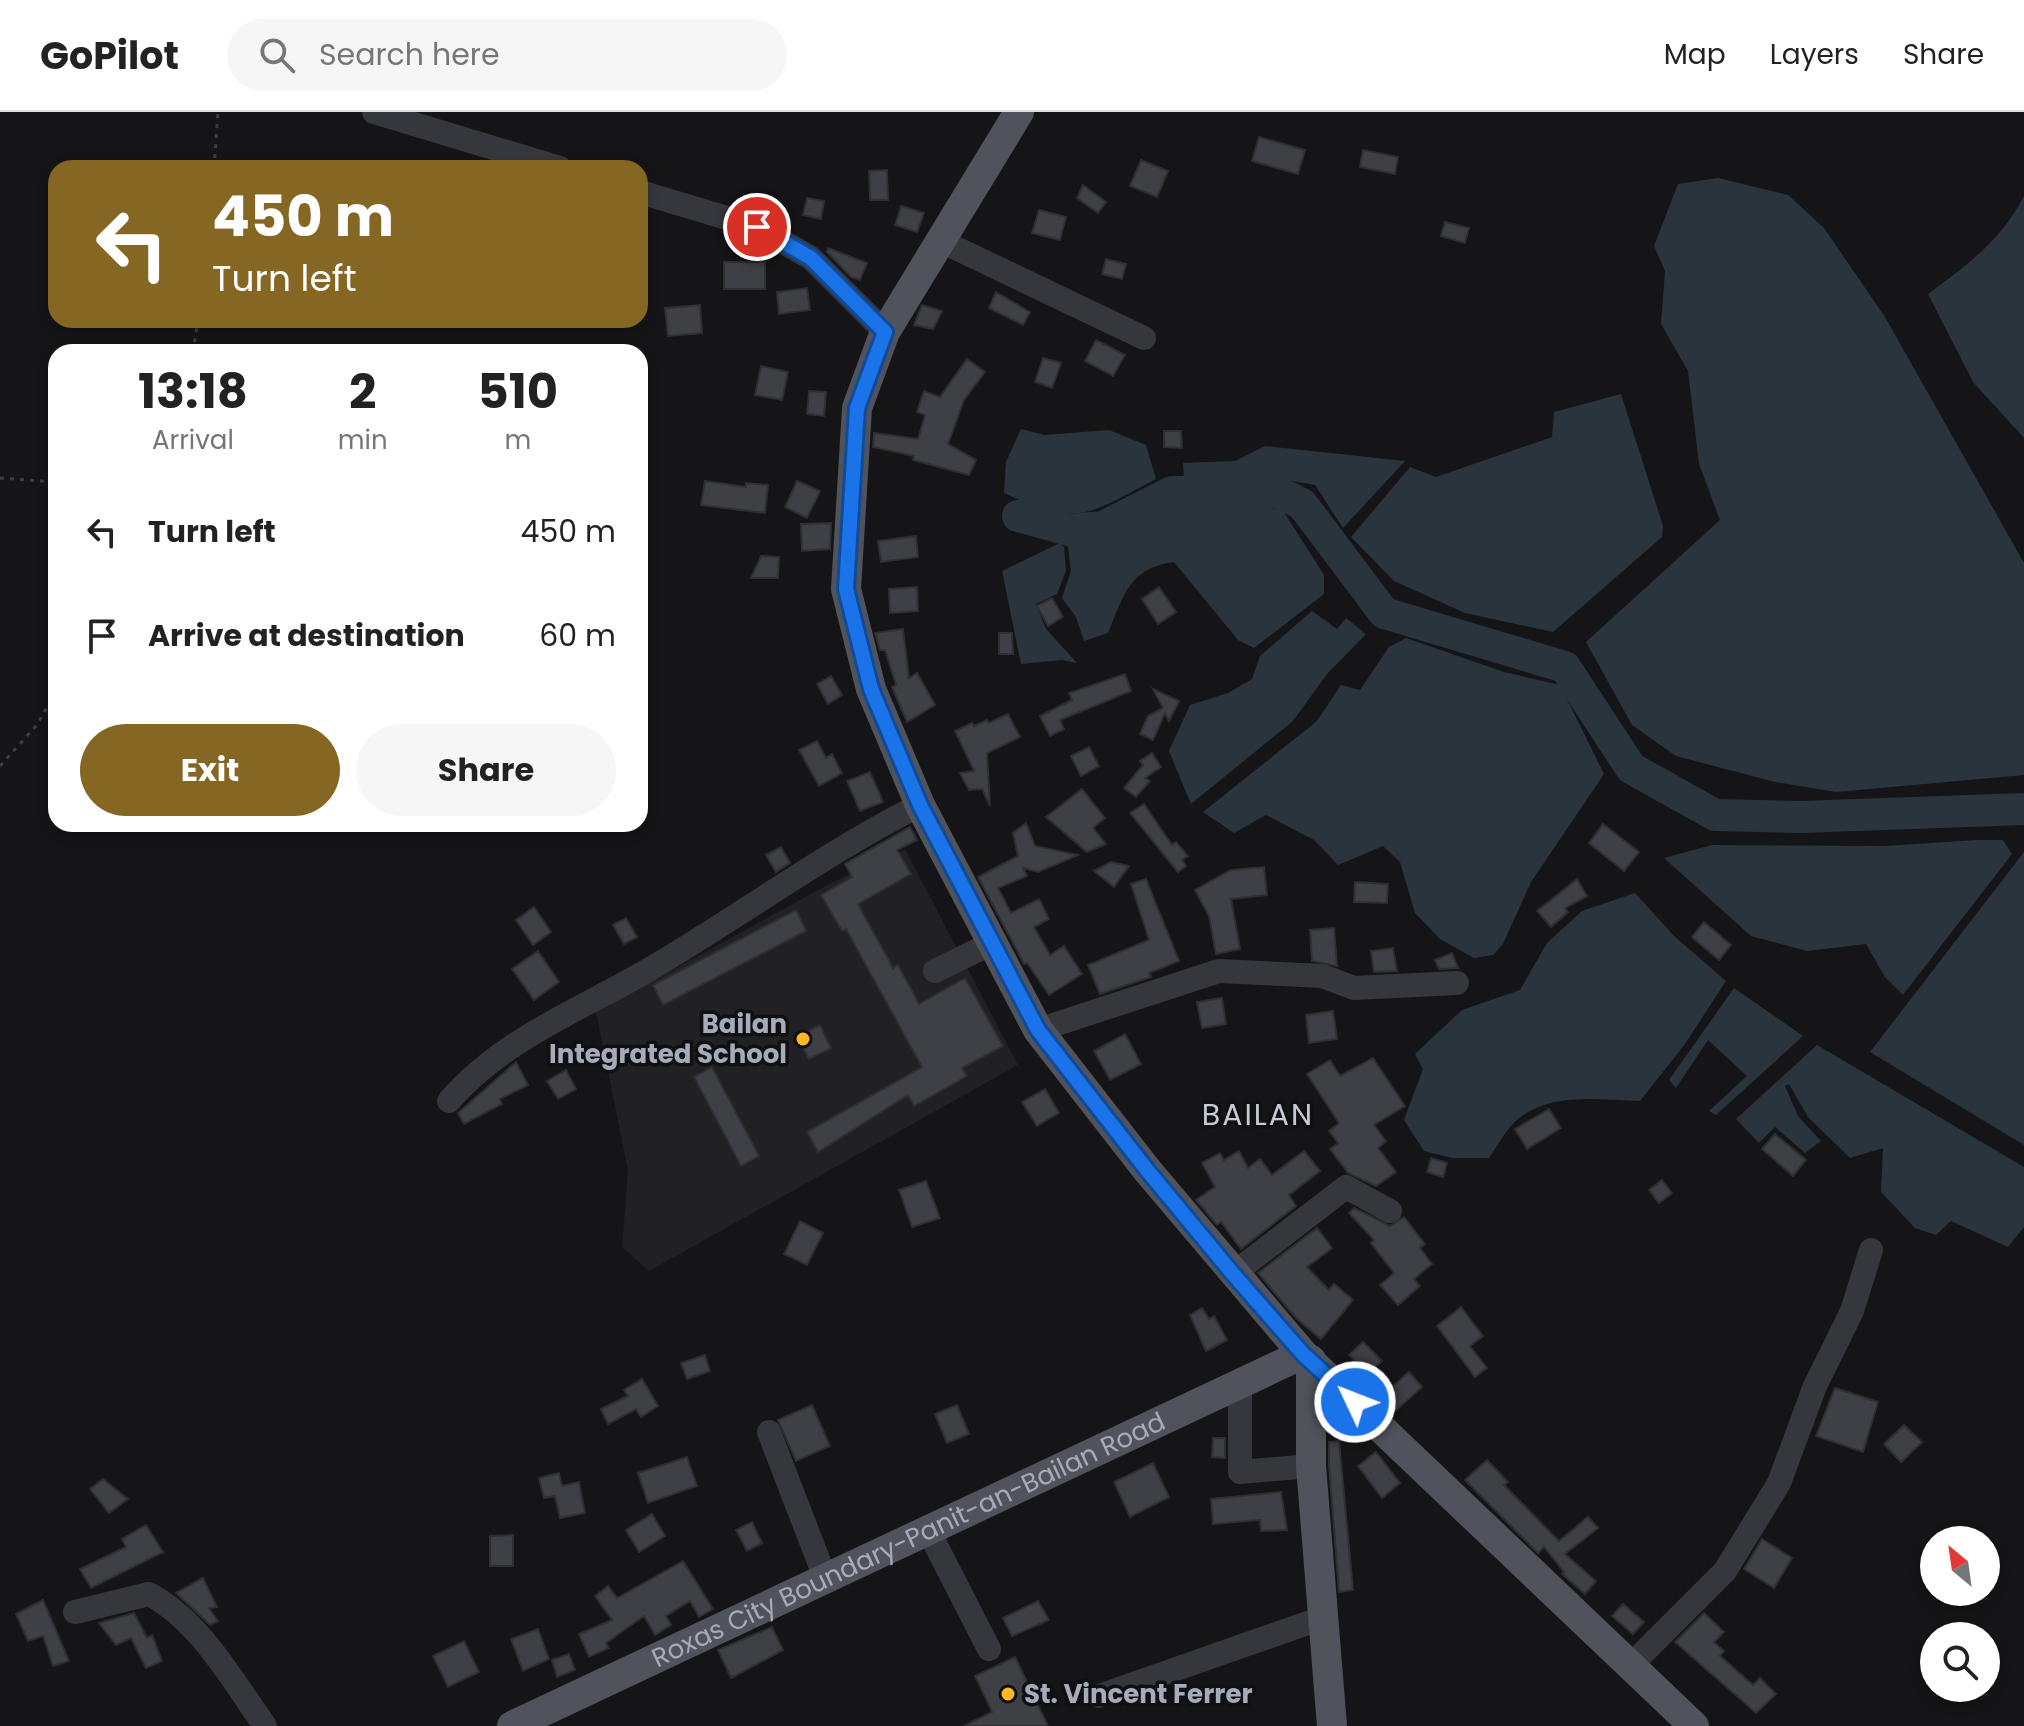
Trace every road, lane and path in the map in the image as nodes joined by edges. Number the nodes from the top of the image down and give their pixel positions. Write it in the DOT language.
graph roads {
  1 [pos="218,112"];
  2 [pos="374,112"];
  3 [pos="1019,112"];
  4 [pos="215,160"];
  5 [pos="533,160"];
  6 [pos="648,194"];
  7 [pos="941,241"];
  8 [pos="885,332"];
  9 [pos="1144,338"];
  10 [pos="0,478"];
  11 [pos="48,481"];
  12 [pos="48,706"];
  13 [pos="0,766"];
  14 [pos="920,805"];
  15 [pos="992,943"];
  16 [pos="935,971"];
  17 [pos="1457,983"];
  18 [pos="1038,1030"];
  19 [pos="449,1101"];
  20 [pos="1390,1211"];
  21 [pos="1871,1250"];
  22 [pos="1233,1274"];
  23 [pos="1307,1357"];
  24 [pos="1240,1384"];
  25 [pos="769,1432"];
  26 [pos="1311,1466"];
  27 [pos="929,1532"];
  28 [pos="826,1580"];
  29 [pos="75,1612"];
  30 [pos="1322,1618"];
  31 [pos="989,1649"];
  32 [pos="1631,1665"];
  33 [pos="1099,1696"];
  34 [pos="265,1726"];
  35 [pos="512,1726"];
  36 [pos="1332,1726"];
  37 [pos="1694,1726"];
  1 -- 4 [label="path"];
  2 -- 5 [label="street"];
  3 -- 7 [label="main road"];
  6 -- 8 [label="street"];
  7 -- 8 [label="main road"];
  7 -- 9 [label="street"];
  8 -- 14 [label="main road"];
  10 -- 11 [label="path"];
  12 -- 13 [label="path"];
  14 -- 15 [label="main road"];
  14 -- 19 [label="street"];
  15 -- 16 [label="street"];
  15 -- 18 [label="main road"];
  17 -- 18 [label="street"];
  18 -- 22 [label="main road"];
  20 -- 22 [label="street"];
  21 -- 32 [label="street"];
  22 -- 23 [label="main road"];
  23 -- 24 [label="main road, Roxas City Boundary-Panit-an-Bailan Road"];
  23 -- 26 [label="main road"];
  23 -- 32 [label="main road"];
  24 -- 26 [label="street"];
  24 -- 27 [label="main road, Roxas City Boundary-Panit-an-Bailan Road"];
  25 -- 28 [label="street"];
  26 -- 30 [label="main road"];
  27 -- 28 [label="main road, Roxas City Boundary-Panit-an-Bailan Road"];
  27 -- 31 [label="street"];
  28 -- 35 [label="main road, Roxas City Boundary-Panit-an-Bailan Road"];
  29 -- 34 [label="street"];
  30 -- 33 [label="street"];
  30 -- 36 [label="main road"];
  32 -- 37 [label="main road"];
}
